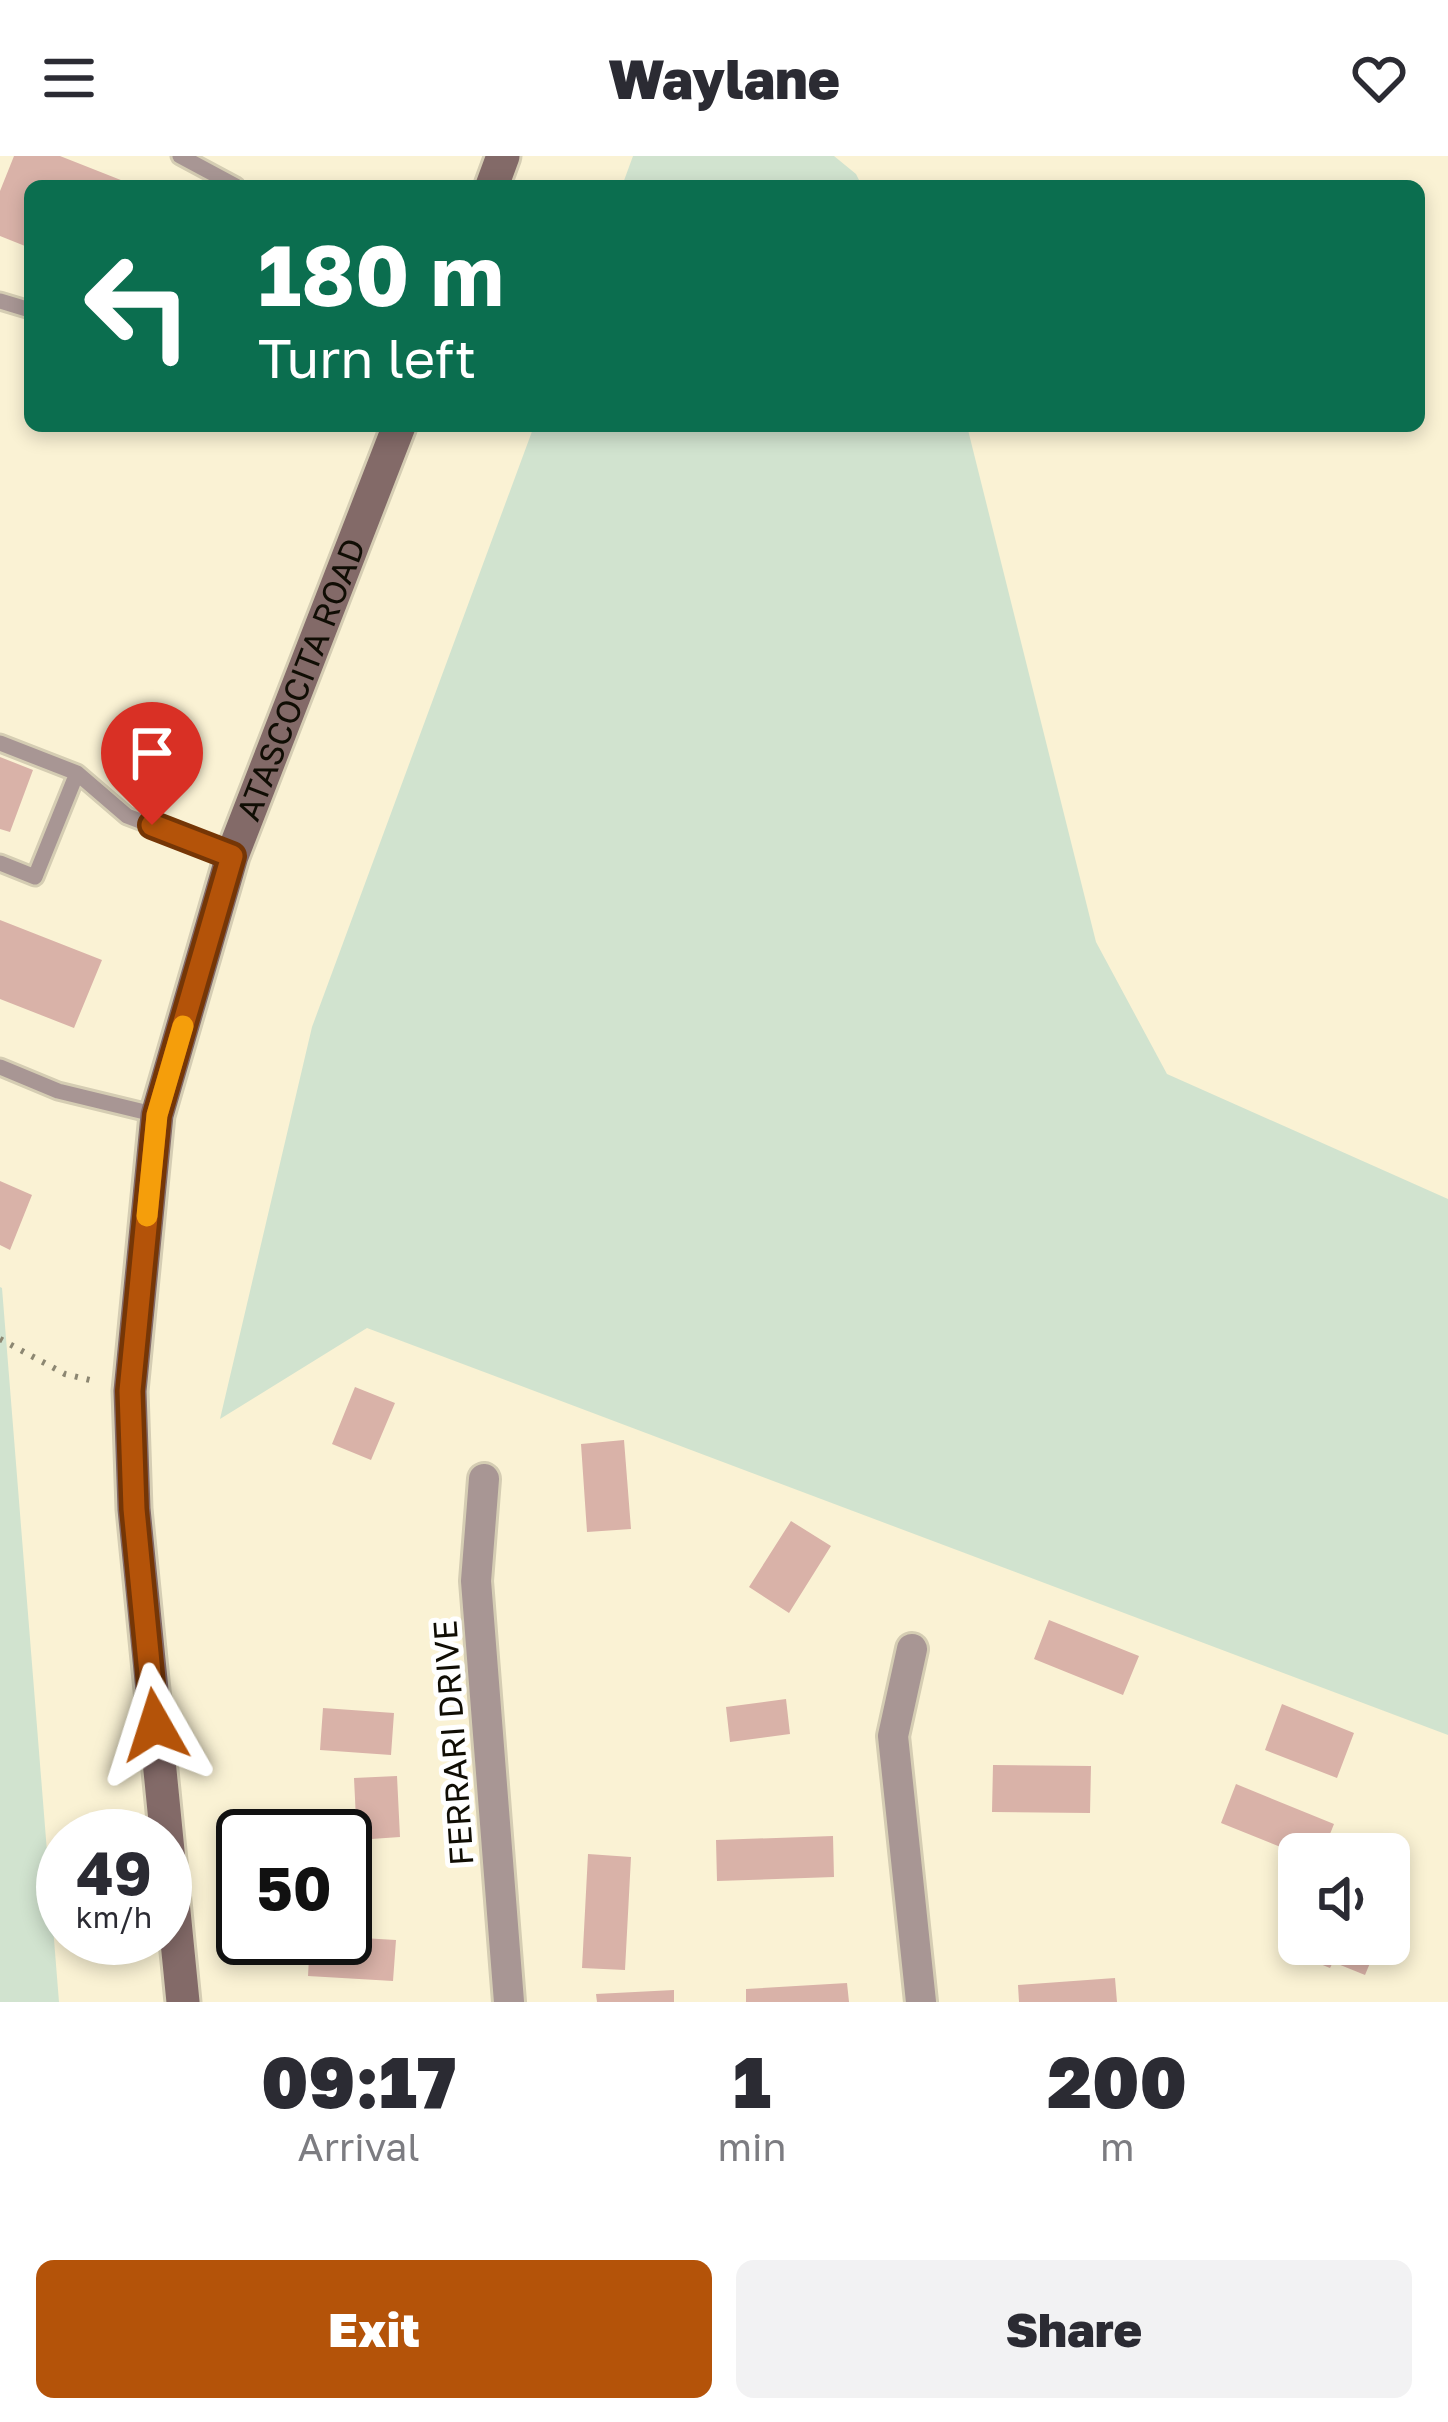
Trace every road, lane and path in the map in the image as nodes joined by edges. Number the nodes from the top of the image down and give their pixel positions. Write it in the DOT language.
graph roads {
  1 [pos="180,156"];
  2 [pos="225,180"];
  3 [pos="397,432"];
  4 [pos="0,743"];
  5 [pos="77,773"];
  6 [pos="232,856"];
  7 [pos="0,863"];
  8 [pos="0,1067"];
  9 [pos="157,1115"];
  10 [pos="0,1340"];
  11 [pos="130,1391"];
  12 [pos="484,1479"];
  13 [pos="911,1649"];
  14 [pos="183,2002"];
  15 [pos="508,2002"];
  16 [pos="921,2002"];
  1 -- 2 [label="lane"];
  3 -- 6 [label="main road, ATASCOCITA ROAD"];
  4 -- 5 [label="lane"];
  5 -- 6 [label="lane"];
  5 -- 7 [label="lane"];
  6 -- 9 [label="main road, ATASCOCITA ROAD"];
  8 -- 9 [label="lane"];
  9 -- 11 [label="main road, ATASCOCITA ROAD"];
  10 -- 11 [label="path"];
  11 -- 14 [label="main road, ATASCOCITA ROAD"];
  12 -- 15 [label="street, FERRARI DRIVE"];
  13 -- 16 [label="street"];
}
